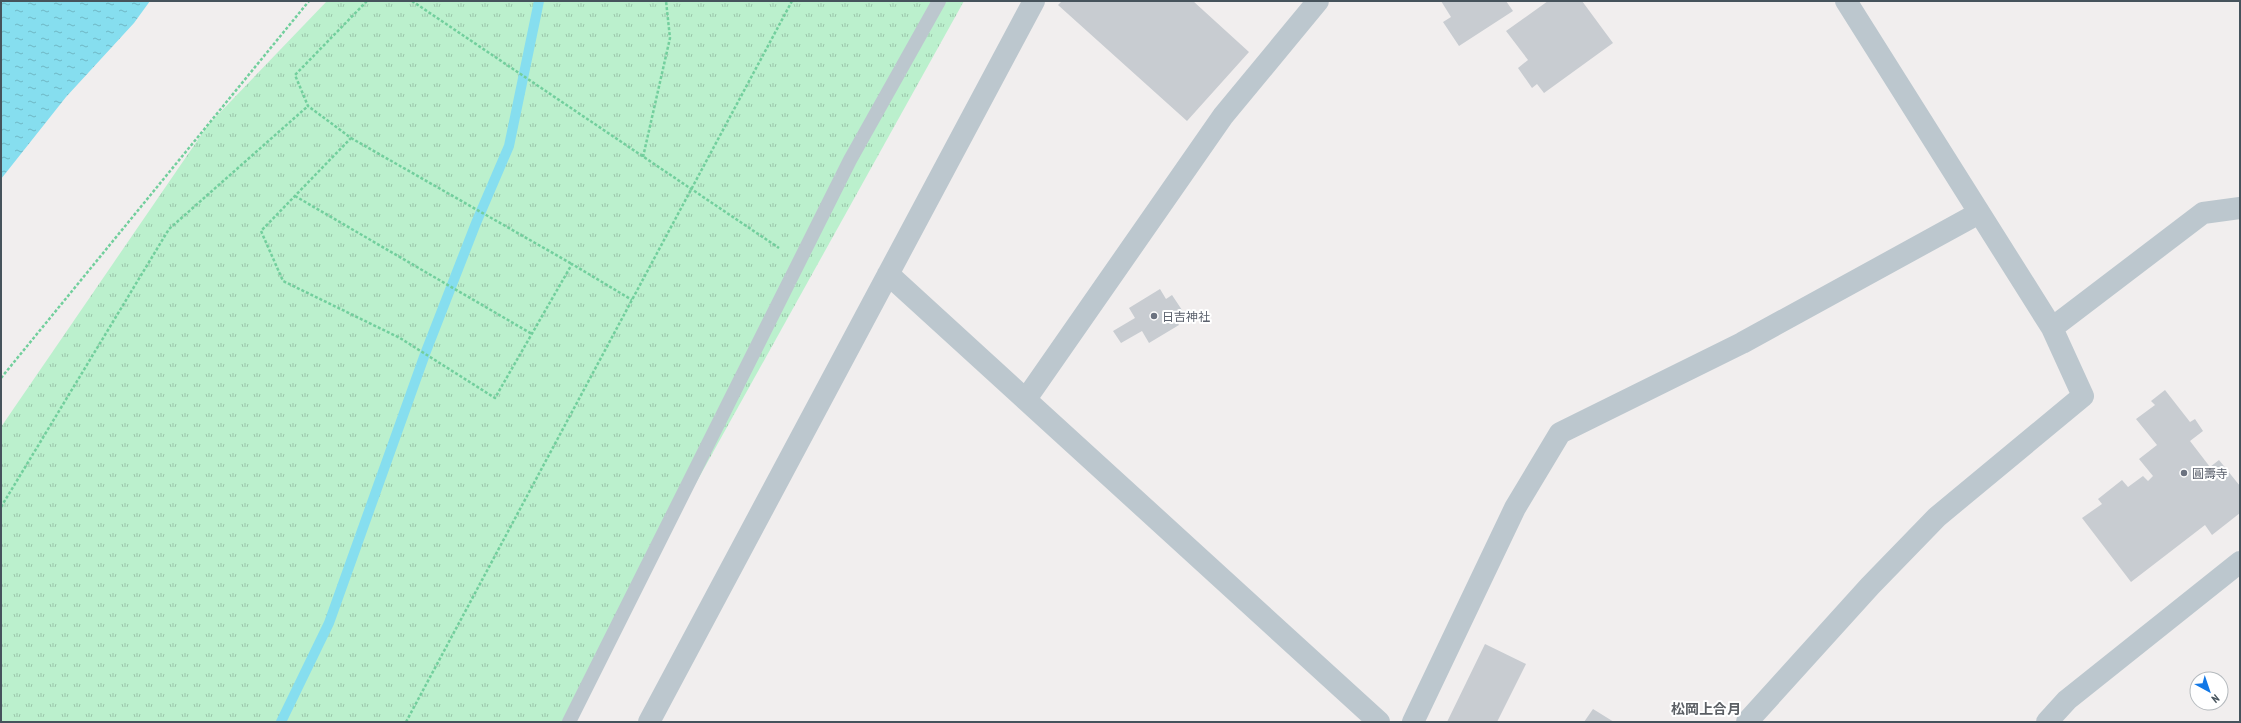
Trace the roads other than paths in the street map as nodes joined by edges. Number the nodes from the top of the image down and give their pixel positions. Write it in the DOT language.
graph roads {
  1 [pos="939,1"];
  2 [pos="1034,1"];
  3 [pos="1318,1"];
  4 [pos="1846,1"];
  5 [pos="2240,208"];
  6 [pos="1979,213"];
  7 [pos="888,274"];
  8 [pos="2052,328"];
  9 [pos="1026,399"];
  10 [pos="2240,562"];
  11 [pos="569,722"];
  12 [pos="648,722"];
  13 [pos="1379,722"];
  14 [pos="1413,722"];
  15 [pos="1748,722"];
  16 [pos="2047,722"];
  1 -- 11 [label="lane"];
  2 -- 7 [label="street"];
  3 -- 9 [label="street"];
  4 -- 6 [label="street"];
  5 -- 8 [label="street"];
  6 -- 8 [label="street"];
  6 -- 14 [label="street"];
  7 -- 9 [label="street"];
  7 -- 12 [label="street"];
  8 -- 15 [label="street"];
  9 -- 13 [label="street"];
  10 -- 16 [label="street"];
}
